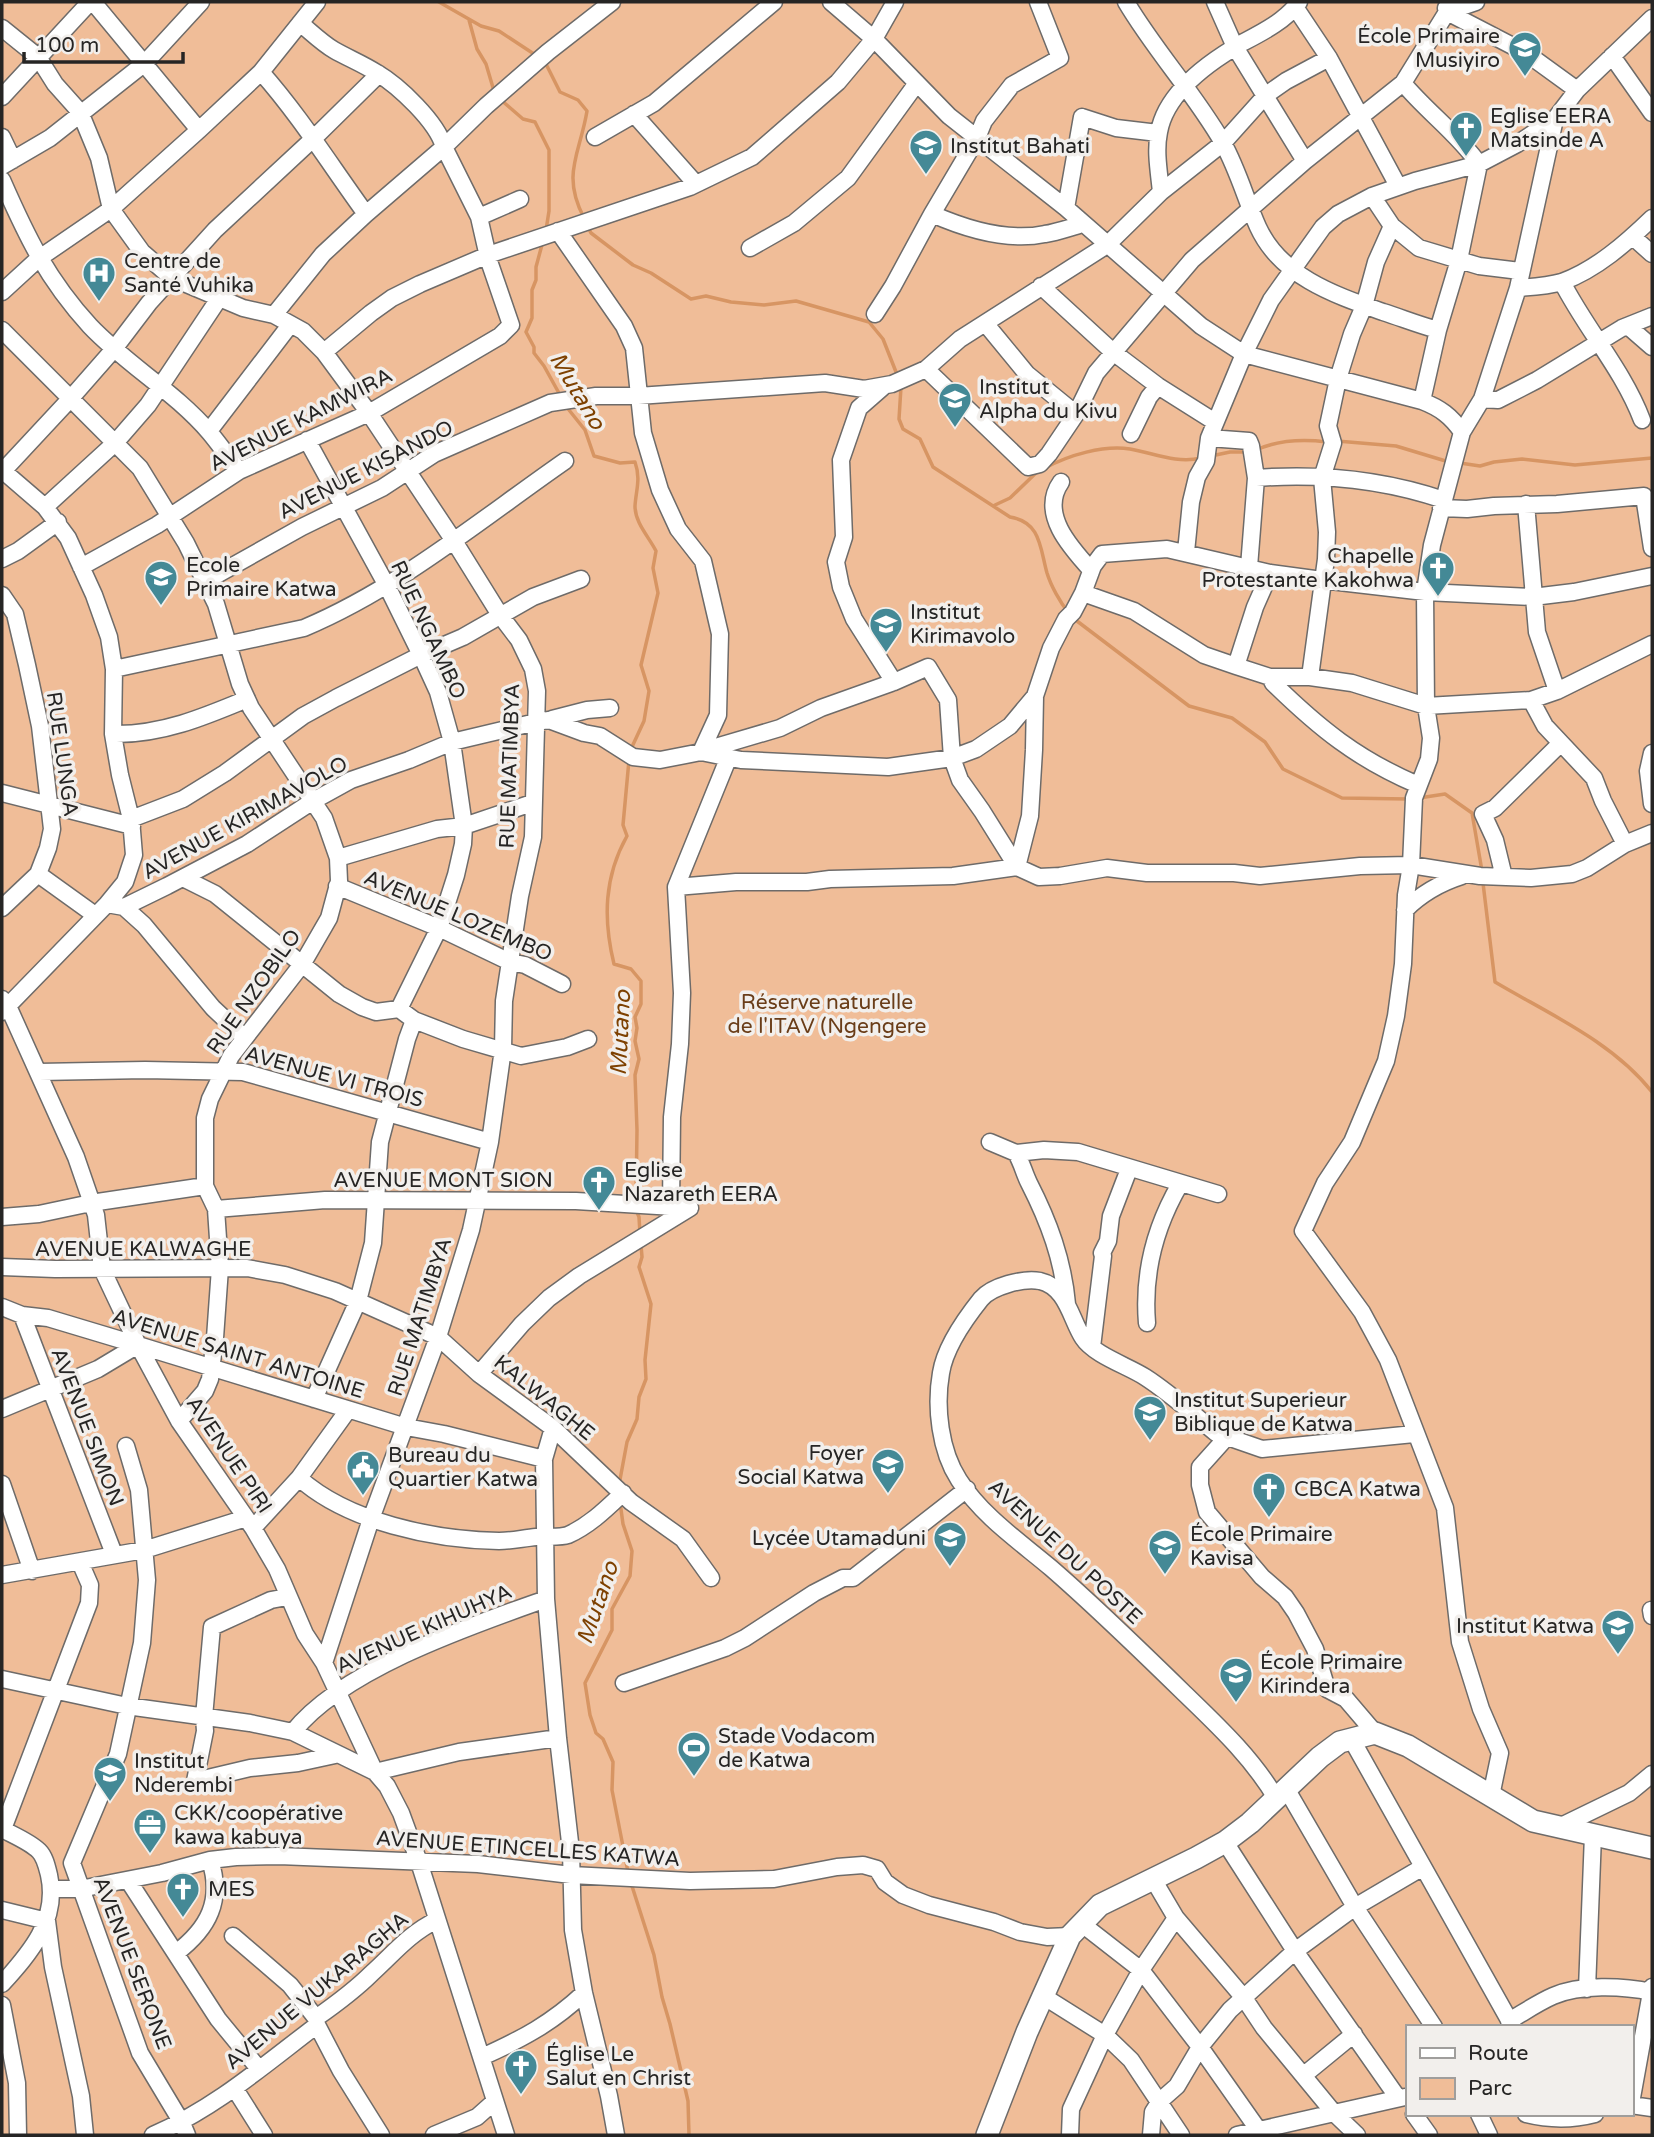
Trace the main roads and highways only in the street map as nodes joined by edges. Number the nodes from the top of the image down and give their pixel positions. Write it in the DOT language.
graph roads {
  1 [pos="1652,1848"];
  2 [pos="987,2135"];
  1 -- 2 [label="main road"];
}
